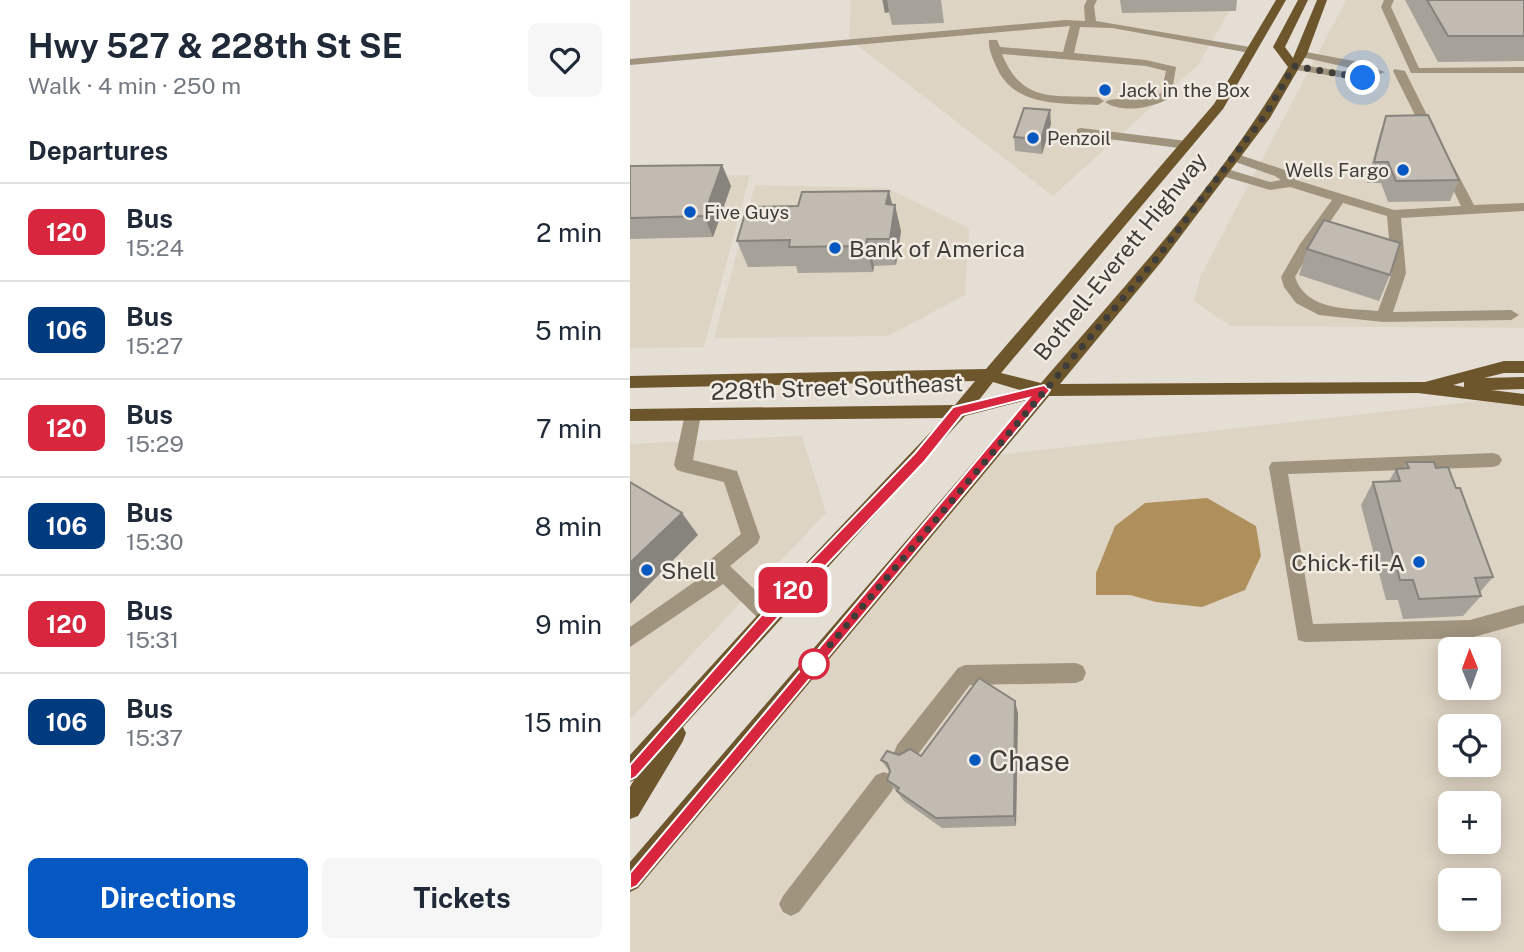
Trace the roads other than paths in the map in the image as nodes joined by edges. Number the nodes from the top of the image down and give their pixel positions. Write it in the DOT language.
graph roads {
  1 [pos="1092,0"];
  2 [pos="1281,0"];
  3 [pos="1303,0"];
  4 [pos="1322,0"];
  5 [pos="1389,0"];
  6 [pos="1076,23"];
  7 [pos="1091,23"];
  8 [pos="989,29"];
  9 [pos="995,50"];
  10 [pos="1250,50"];
  11 [pos="1301,54"];
  12 [pos="1068,56"];
  13 [pos="630,62"];
  14 [pos="1294,66"];
  15 [pos="1524,70"];
  16 [pos="1399,71"];
  17 [pos="1415,71"];
  18 [pos="1379,72"];
  19 [pos="1081,132"];
  20 [pos="1187,145"];
  21 [pos="1234,157"];
  22 [pos="1224,172"];
  23 [pos="1292,183"];
  24 [pos="1340,198"];
  25 [pos="1524,207"];
  26 [pos="1469,209"];
  27 [pos="1394,214"];
  28 [pos="1511,314"];
  29 [pos="1383,317"];
  30 [pos="1524,367"];
  31 [pos="988,375"];
  32 [pos="630,382"];
  33 [pos="1524,383"];
  34 [pos="1418,387"];
  35 [pos="1044,390"];
  36 [pos="1524,400"];
  37 [pos="958,411"];
  38 [pos="693,414"];
  39 [pos="630,415"];
  40 [pos="1493,460"];
  41 [pos="724,572"];
  42 [pos="1524,614"];
  43 [pos="769,616"];
  44 [pos="630,638"];
  45 [pos="1076,673"];
  46 [pos="695,699"];
  47 [pos="905,753"];
  48 [pos="630,771"];
  49 [pos="884,783"];
  50 [pos="630,808"];
  51 [pos="630,880"];
  52 [pos="791,904"];
  1 -- 7 [label="lane"];
  2 -- 10 [label="main road, Bothell-Everett Highway"];
  3 -- 14 [label="main road"];
  4 -- 11 [label="main road, Bothell-Everett Highway"];
  5 -- 17 [label="lane"];
  6 -- 7 [label="lane"];
  6 -- 8 [label="lane"];
  6 -- 12 [label="lane"];
  7 -- 10 [label="lane"];
  8 -- 9 [label="lane"];
  8 -- 13 [label="lane"];
  9 -- 12 [label="lane"];
  9 -- 12 [label="lane"];
  10 -- 20 [label="main road, Bothell-Everett Highway"];
  11 -- 14 [label="main road, Bothell-Everett Highway"];
  11 -- 18 [label="lane"];
  14 -- 18 [label="lane"];
  14 -- 21 [label="main road, Bothell-Everett Highway"];
  15 -- 17 [label="lane"];
  16 -- 17 [label="lane"];
  16 -- 18 [label="lane"];
  16 -- 26 [label="lane"];
  19 -- 20 [label="lane"];
  20 -- 31 [label="main road, Bothell-Everett Highway"];
  21 -- 22 [label="main road, Bothell-Everett Highway"];
  21 -- 23 [label="lane"];
  22 -- 23 [label="lane"];
  22 -- 35 [label="main road, Bothell-Everett Highway"];
  23 -- 24 [label="lane"];
  24 -- 27 [label="lane"];
  24 -- 29 [label="lane"];
  25 -- 26 [label="lane"];
  26 -- 27 [label="lane"];
  27 -- 29 [label="lane"];
  28 -- 29 [label="lane"];
  30 -- 34 [label="main road, 228th Street Southeast"];
  31 -- 32 [label="main road, 228th Street Southeast"];
  31 -- 35 [label="main road, 228th Street Southeast"];
  31 -- 37 [label="main road, Bothell-Everett Highway"];
  33 -- 34 [label="main road"];
  34 -- 35 [label="main road, 228th Street Southeast"];
  34 -- 36 [label="main road, 228th Street Southeast"];
  35 -- 37 [label="main road, 228th Street Southeast"];
  35 -- 51 [label="main road, Bothell-Everett Highway"];
  37 -- 38 [label="main road, 228th Street Southeast"];
  37 -- 43 [label="main road, Bothell-Everett Highway"];
  38 -- 39 [label="main road, 228th Street Southeast"];
  38 -- 41 [label="lane"];
  40 -- 42 [label="lane"];
  41 -- 43 [label="lane"];
  41 -- 44 [label="lane"];
  43 -- 46 [label="main road, Bothell-Everett Highway"];
  45 -- 47 [label="lane"];
  46 -- 48 [label="main road, Bothell-Everett Highway"];
  46 -- 50 [label="main road"];
  49 -- 52 [label="lane"];
}
